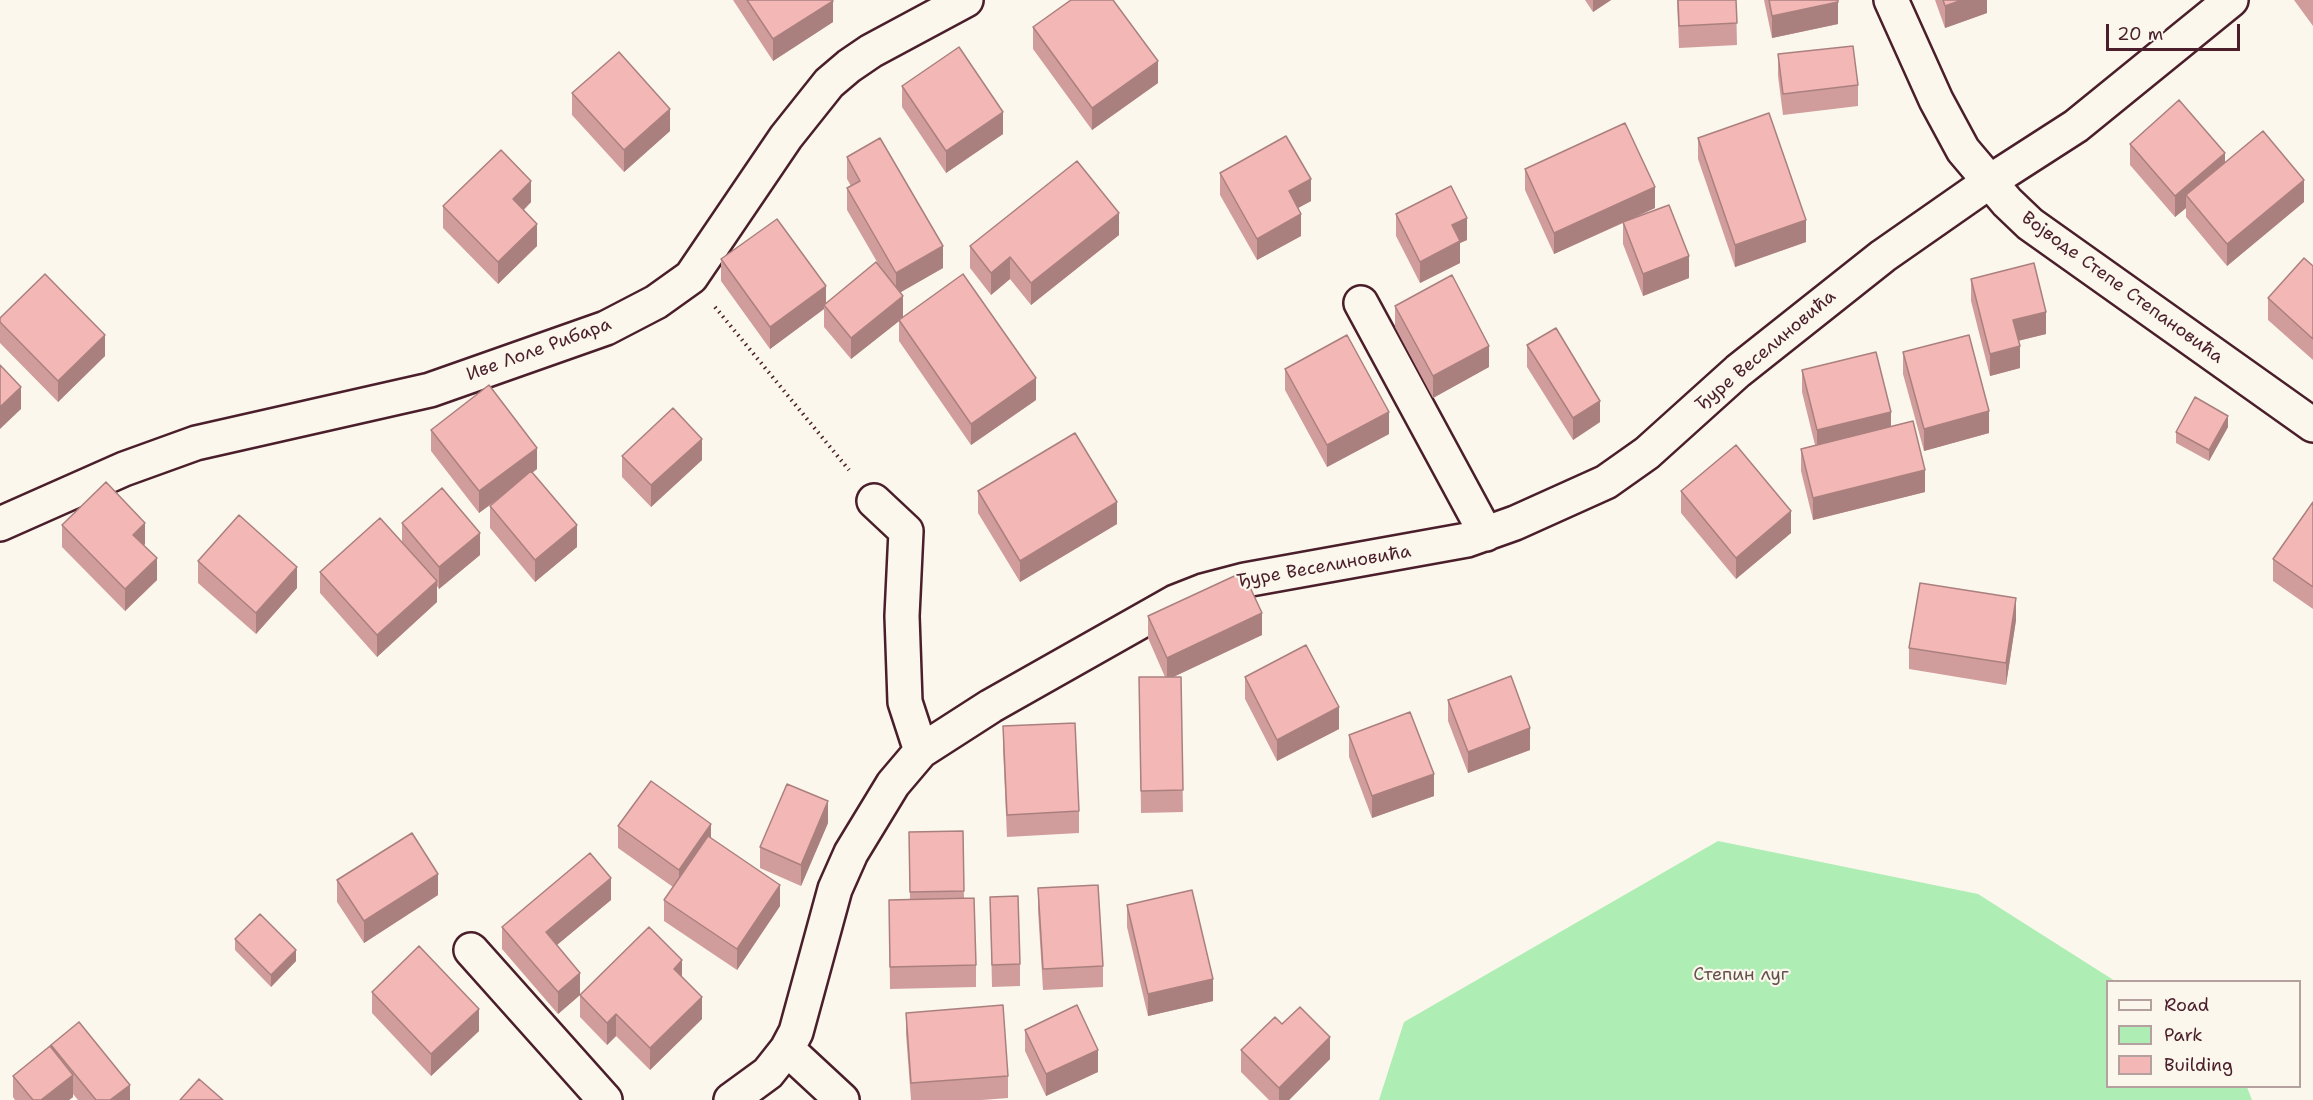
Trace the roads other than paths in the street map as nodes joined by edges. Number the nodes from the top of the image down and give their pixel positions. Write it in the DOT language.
graph roads {
  1 [pos="966,0"];
  2 [pos="1892,0"];
  3 [pos="2230,0"];
  4 [pos="1989,182"];
  5 [pos="1361,303"];
  6 [pos="2313,425"];
  7 [pos="874,501"];
  8 [pos="0,524"];
  9 [pos="1486,534"];
  10 [pos="921,751"];
  11 [pos="471,950"];
  12 [pos="787,1049"];
  13 [pos="605,1100"];
  14 [pos="731,1100"];
  15 [pos="842,1100"];
  1 -- 8 [label="street, Иве Лоле Рибара"];
  2 -- 4 [label="street, Војводе Степе Степановића"];
  3 -- 4 [label="street, Ђуре Веселиновића"];
  4 -- 6 [label="street, Војводе Степе Степановића"];
  4 -- 9 [label="street, Ђуре Веселиновића"];
  5 -- 9 [label="street"];
  7 -- 10 [label="street"];
  9 -- 10 [label="street, Ђуре Веселиновића"];
  10 -- 12 [label="street, Ђуре Веселиновића"];
  11 -- 13 [label="street"];
  12 -- 14 [label="street, Ђуре Веселиновића"];
  12 -- 15 [label="street"];
}
